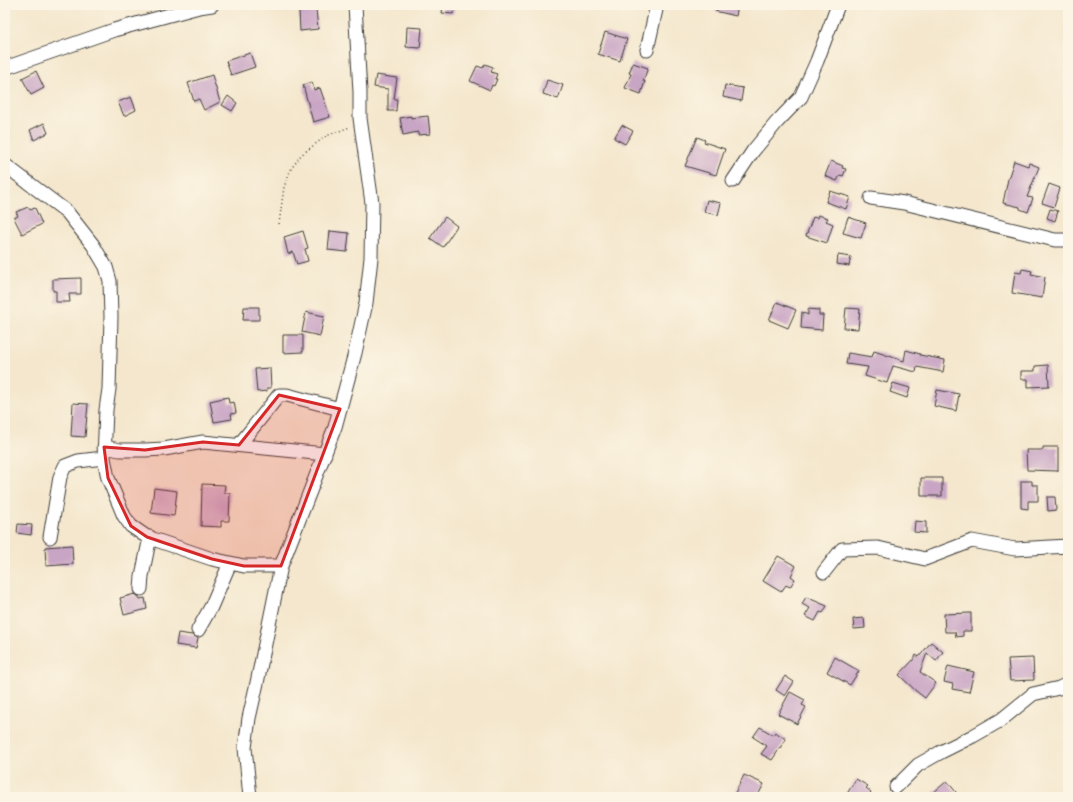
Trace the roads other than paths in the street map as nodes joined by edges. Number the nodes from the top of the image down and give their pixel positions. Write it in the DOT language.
graph roads {
  1 [pos="212,5"];
  2 [pos="355,5"];
  3 [pos="657,5"];
  4 [pos="838,5"];
  5 [pos="647,50"];
  6 [pos="5,68"];
  7 [pos="5,165"];
  8 [pos="733,181"];
  9 [pos="871,198"];
  10 [pos="1068,240"];
  11 [pos="340,409"];
  12 [pos="239,445"];
  13 [pos="104,453"];
  14 [pos="325,454"];
  15 [pos="50,537"];
  16 [pos="150,538"];
  17 [pos="1068,546"];
  18 [pos="230,563"];
  19 [pos="281,566"];
  20 [pos="824,572"];
  21 [pos="140,589"];
  22 [pos="198,630"];
  23 [pos="1068,684"];
  24 [pos="896,787"];
  25 [pos="250,797"];
  1 -- 6 [label="street"];
  2 -- 11 [label="street"];
  3 -- 5 [label="street"];
  4 -- 8 [label="street"];
  7 -- 13 [label="street"];
  9 -- 10 [label="street"];
  11 -- 12 [label="street"];
  11 -- 14 [label="street"];
  12 -- 13 [label="street"];
  12 -- 14 [label="street"];
  13 -- 15 [label="street"];
  13 -- 16 [label="street"];
  14 -- 19 [label="street"];
  16 -- 18 [label="street"];
  16 -- 21 [label="street"];
  17 -- 20 [label="street"];
  18 -- 19 [label="street"];
  18 -- 22 [label="street"];
  19 -- 25 [label="street"];
  23 -- 24 [label="street"];
}
